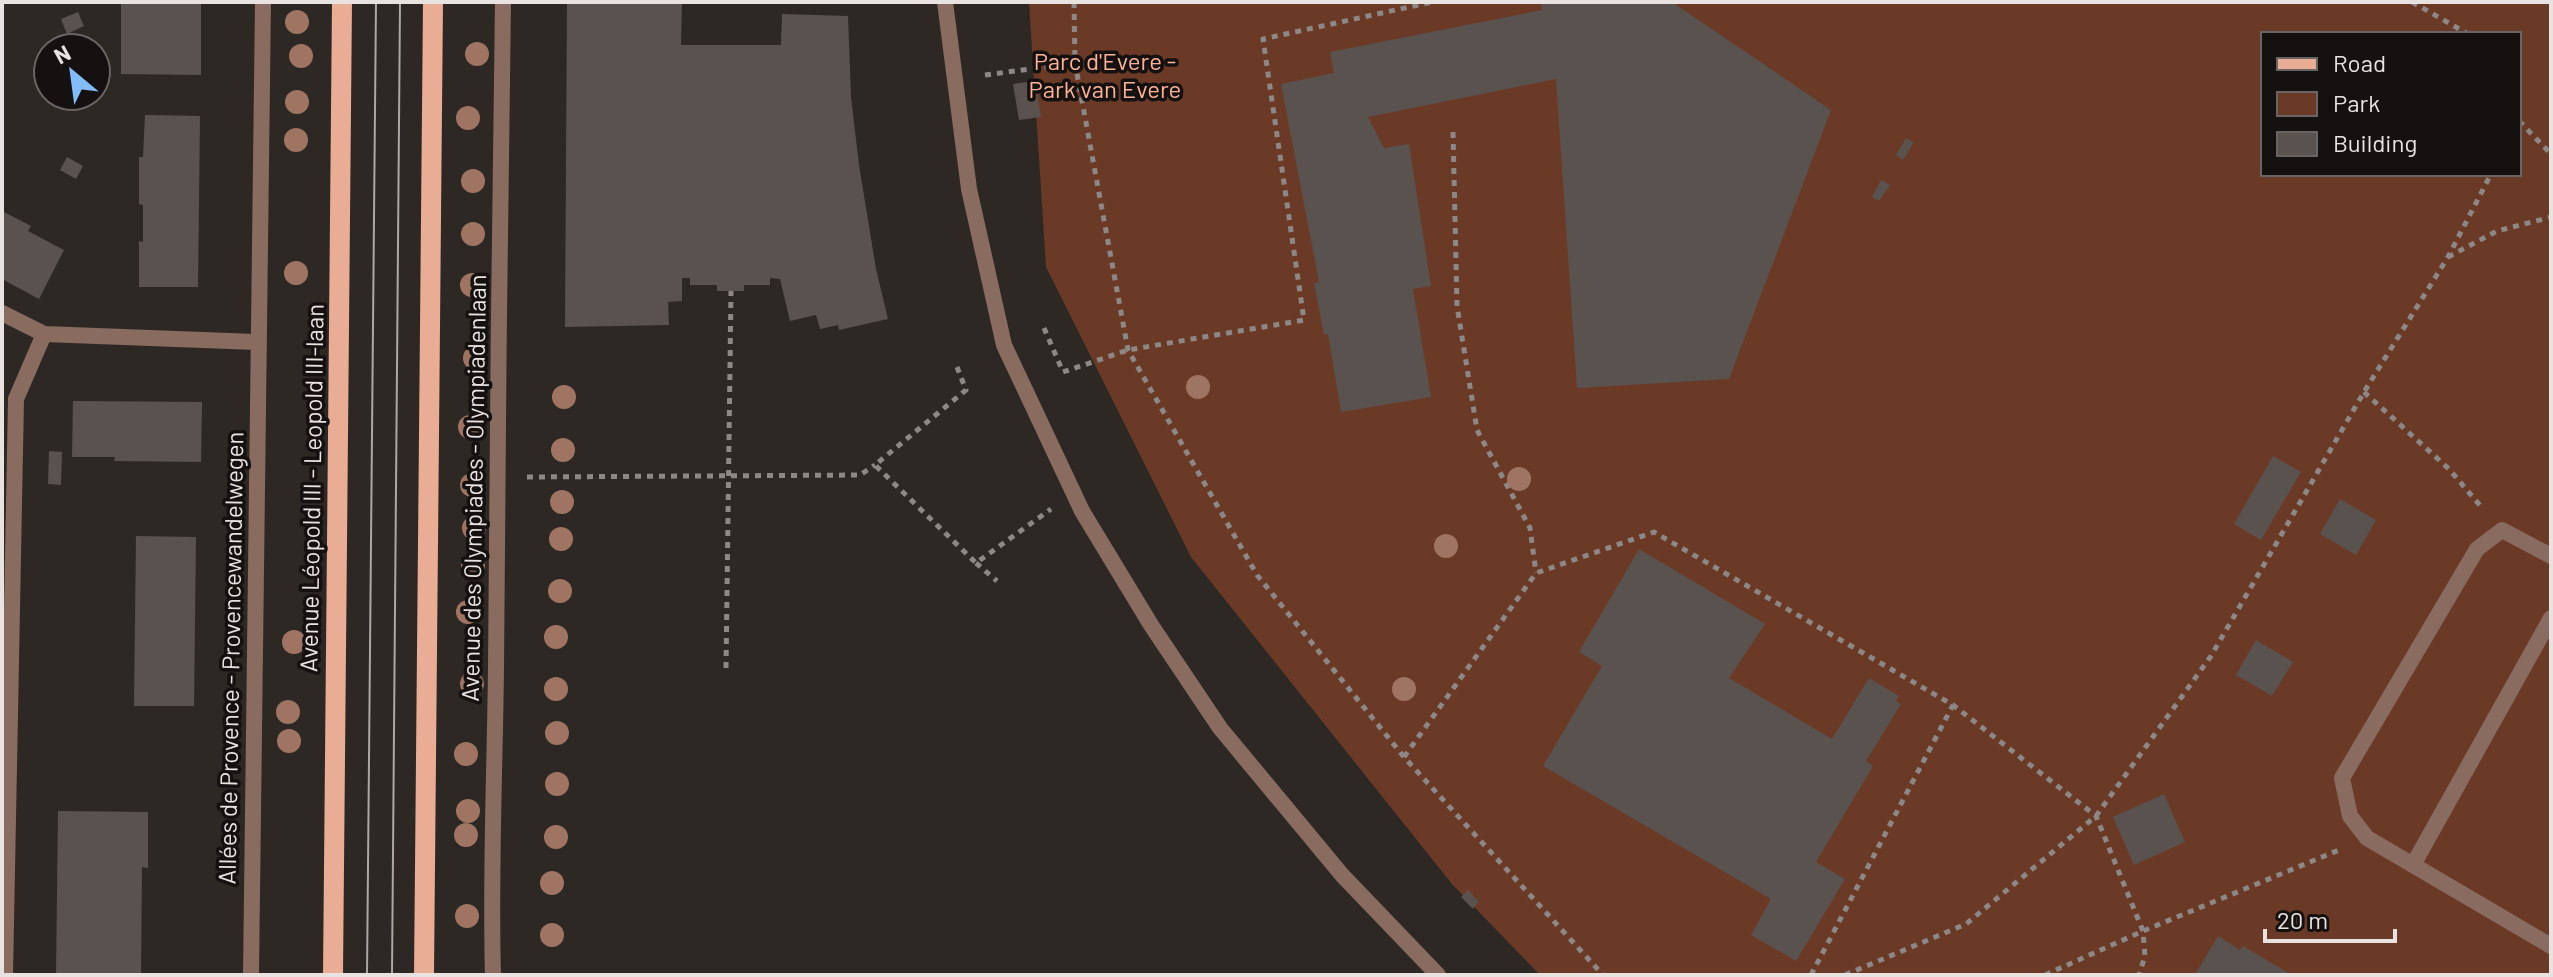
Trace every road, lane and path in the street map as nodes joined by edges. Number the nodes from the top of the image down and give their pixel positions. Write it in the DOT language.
graph roads {
  1 [pos="263,2"];
  2 [pos="342,2"];
  3 [pos="433,2"];
  4 [pos="503,2"];
  5 [pos="945,2"];
  6 [pos="1074,2"];
  7 [pos="1432,2"];
  8 [pos="2412,2"];
  9 [pos="2464,32"];
  10 [pos="1075,63"];
  11 [pos="954,79"];
  12 [pos="2521,123"];
  13 [pos="1453,132"];
  14 [pos="2551,154"];
  15 [pos="2490,176"];
  16 [pos="2551,217"];
  17 [pos="2448,257"];
  18 [pos="731,291"];
  19 [pos="2,313"];
  20 [pos="1044,328"];
  21 [pos="44,334"];
  22 [pos="257,342"];
  23 [pos="1128,350"];
  24 [pos="957,367"];
  25 [pos="2364,392"];
  26 [pos="875,465"];
  27 [pos="728,474"];
  28 [pos="496,477"];
  29 [pos="1073,493"];
  30 [pos="2502,530"];
  31 [pos="2551,556"];
  32 [pos="976,563"];
  33 [pos="1536,573"];
  34 [pos="997,581"];
  35 [pos="2551,618"];
  36 [pos="726,668"];
  37 [pos="1953,705"];
  38 [pos="1404,757"];
  39 [pos="2096,816"];
  40 [pos="2367,838"];
  41 [pos="2413,865"];
  42 [pos="2143,931"];
  43 [pos="2551,946"];
  44 [pos="5,975"];
  45 [pos="251,975"];
  46 [pos="333,975"];
  47 [pos="424,975"];
  48 [pos="493,975"];
  49 [pos="1438,975"];
  50 [pos="1603,975"];
  51 [pos="1811,975"];
  52 [pos="1845,975"];
  53 [pos="2045,975"];
  54 [pos="2139,975"];
  1 -- 22 [label="street, Allées de Provence - Provencewandelwegen"];
  2 -- 46 [label="main road, Avenue Léopold III - Leopold III-laan"];
  3 -- 47 [label="main road"];
  4 -- 28 [label="street, Avenue des Olympiades - Olympiadenlaan"];
  5 -- 11 [label="street"];
  6 -- 10 [label="path"];
  7 -- 23 [label="path"];
  8 -- 9 [label="path"];
  10 -- 11 [label="path"];
  10 -- 23 [label="path"];
  11 -- 29 [label="street"];
  12 -- 14 [label="path"];
  13 -- 33 [label="path"];
  15 -- 17 [label="path"];
  16 -- 17 [label="path"];
  17 -- 25 [label="path"];
  18 -- 27 [label="path"];
  19 -- 21 [label="street"];
  20 -- 23 [label="path"];
  21 -- 22 [label="street"];
  21 -- 44 [label="street"];
  22 -- 45 [label="street, Allées de Provence - Provencewandelwegen"];
  23 -- 38 [label="path"];
  24 -- 26 [label="path"];
  25 -- 30 [label="path"];
  25 -- 39 [label="path"];
  26 -- 27 [label="path"];
  26 -- 32 [label="path"];
  27 -- 28 [label="path"];
  27 -- 36 [label="path"];
  28 -- 48 [label="street, Avenue des Olympiades - Olympiadenlaan"];
  29 -- 32 [label="path"];
  29 -- 49 [label="street"];
  30 -- 31 [label="street"];
  30 -- 40 [label="street"];
  32 -- 34 [label="path"];
  33 -- 37 [label="path"];
  33 -- 38 [label="path"];
  35 -- 41 [label="street"];
  37 -- 39 [label="path"];
  37 -- 51 [label="path"];
  38 -- 50 [label="path"];
  39 -- 42 [label="path"];
  39 -- 52 [label="path"];
  40 -- 41 [label="street"];
  40 -- 42 [label="path"];
  41 -- 43 [label="street"];
  42 -- 53 [label="path"];
  42 -- 54 [label="path"];
}
